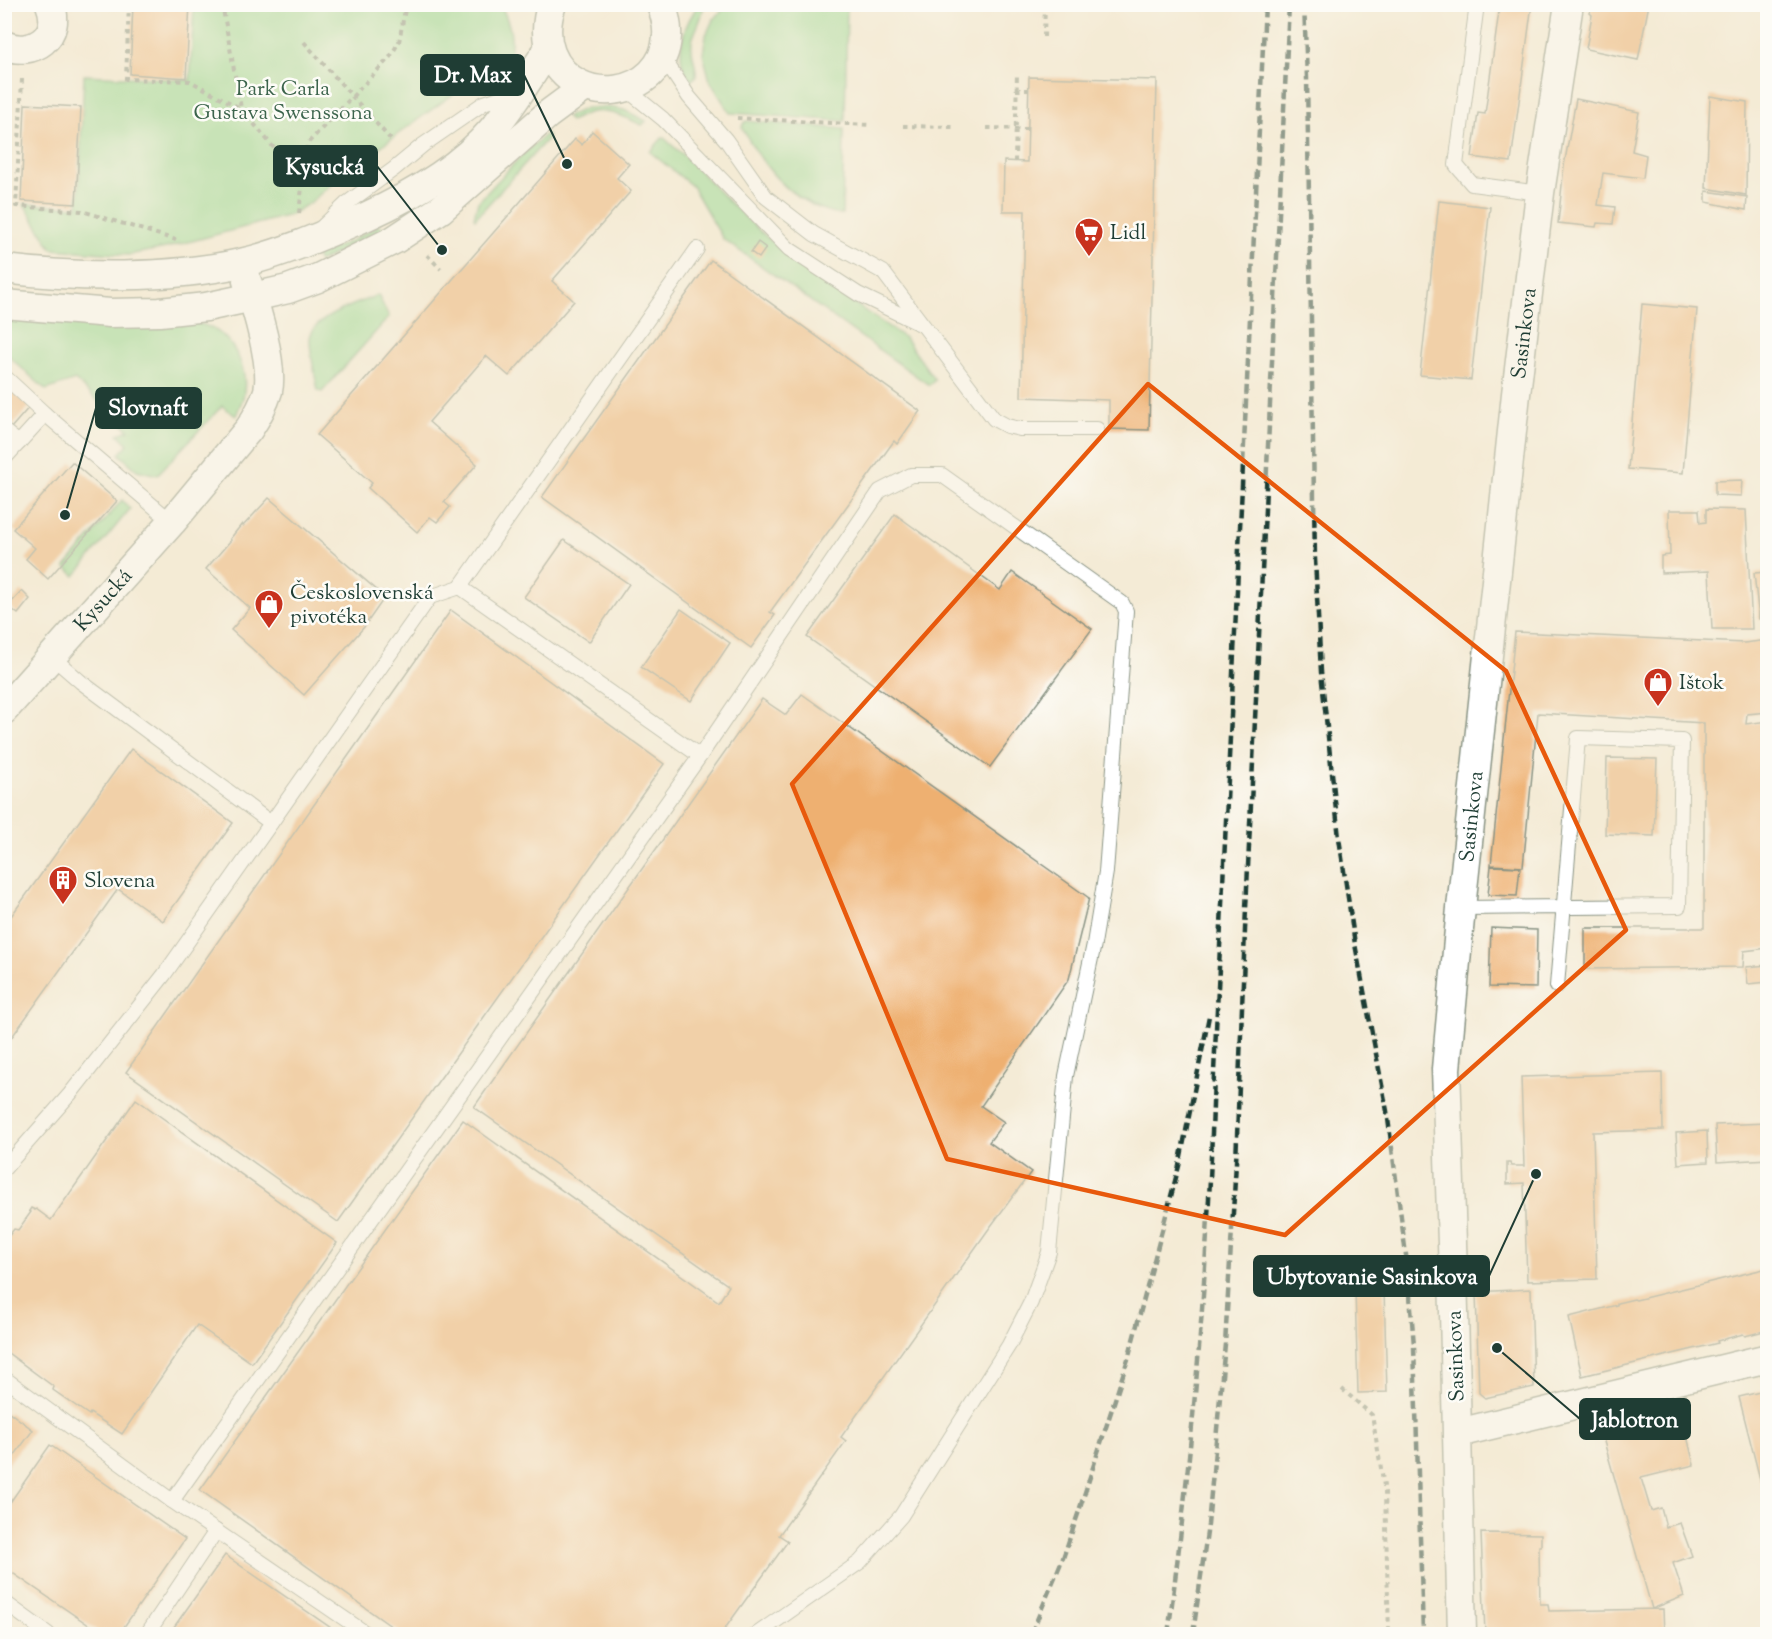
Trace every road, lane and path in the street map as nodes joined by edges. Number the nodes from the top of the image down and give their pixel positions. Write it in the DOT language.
graph roads {
  1 [pos="50,4"];
  2 [pos="129,4"];
  3 [pos="222,4"];
  4 [pos="406,4"];
  5 [pos="1045,4"];
  6 [pos="1477,4"];
  7 [pos="1569,4"];
  8 [pos="669,10"];
  9 [pos="547,19"];
  10 [pos="1044,37"];
  11 [pos="304,42"];
  12 [pos="4,45"];
  13 [pos="662,56"];
  14 [pos="1017,73"];
  15 [pos="22,77"];
  16 [pos="585,87"];
  17 [pos="625,88"];
  18 [pos="1016,90"];
  19 [pos="1029,90"];
  20 [pos="353,96"];
  21 [pos="241,108"];
  22 [pos="735,118"];
  23 [pos="870,125"];
  24 [pos="903,126"];
  25 [pos="953,127"];
  26 [pos="987,128"];
  27 [pos="1016,129"];
  28 [pos="1028,129"];
  29 [pos="397,146"];
  30 [pos="1016,162"];
  31 [pos="302,182"];
  32 [pos="1540,193"];
  33 [pos="302,233"];
  34 [pos="177,240"];
  35 [pos="697,249"];
  36 [pos="426,255"];
  37 [pos="241,262"];
  38 [pos="4,268"];
  39 [pos="441,268"];
  40 [pos="253,297"];
  41 [pos="4,304"];
  42 [pos="920,324"];
  43 [pos="4,376"];
  44 [pos="45,414"];
  45 [pos="1097,429"];
  46 [pos="4,430"];
  47 [pos="19,443"];
  48 [pos="4,459"];
  49 [pos="172,522"];
  50 [pos="460,586"];
  51 [pos="51,656"];
  52 [pos="4,710"];
  53 [pos="700,756"];
  54 [pos="271,823"];
  55 [pos="1564,907"];
  56 [pos="1461,908"];
  57 [pos="1557,986"];
  58 [pos="4,1169"];
  59 [pos="1767,1358"];
  60 [pos="4,1378"];
  61 [pos="1342,1389"];
  62 [pos="1458,1433"];
  63 [pos="172,1501"];
  64 [pos="216,1531"];
  65 [pos="4,1602"];
  66 [pos="48,1635"];
  67 [pos="147,1635"];
  68 [pos="367,1635"];
  69 [pos="757,1635"];
  70 [pos="1389,1635"];
  71 [pos="1462,1635"];
  1 -- 12 [label="street"];
  2 -- 21 [label="path"];
  3 -- 21 [label="path"];
  4 -- 20 [label="path"];
  5 -- 10 [label="path"];
  6 -- 32 [label="lane"];
  7 -- 32 [label="street, Sasinkova"];
  8 -- 13 [label="street"];
  9 -- 16 [label="street"];
  9 -- 33 [label="street"];
  11 -- 20 [label="path"];
  13 -- 17 [label="street"];
  13 -- 42 [label="lane"];
  14 -- 18 [label="path"];
  15 -- 34 [label="path"];
  16 -- 17 [label="street"];
  16 -- 40 [label="street"];
  17 -- 42 [label="lane"];
  18 -- 19 [label="path"];
  18 -- 27 [label="path"];
  20 -- 29 [label="path"];
  20 -- 31 [label="path"];
  21 -- 31 [label="path"];
  22 -- 23 [label="path"];
  24 -- 25 [label="path"];
  26 -- 27 [label="path"];
  27 -- 28 [label="path"];
  27 -- 30 [label="path"];
  31 -- 33 [label="path"];
  32 -- 56 [label="street, Sasinkova"];
  33 -- 37 [label="street"];
  35 -- 50 [label="lane"];
  36 -- 39 [label="path"];
  37 -- 38 [label="street"];
  37 -- 40 [label="street, Kysucká"];
  40 -- 41 [label="street"];
  40 -- 49 [label="street, Kysucká"];
  42 -- 45 [label="lane"];
  43 -- 44 [label="lane"];
  44 -- 47 [label="lane"];
  44 -- 49 [label="lane"];
  46 -- 47 [label="lane"];
  47 -- 48 [label="lane"];
  49 -- 51 [label="street, Kysucká"];
  50 -- 53 [label="lane"];
  50 -- 54 [label="lane"];
  51 -- 52 [label="street, Kysucká"];
  51 -- 54 [label="lane"];
  53 -- 63 [label="lane"];
  53 -- 69 [label="lane"];
  54 -- 58 [label="lane"];
  55 -- 55 [label="lane"];
  55 -- 56 [label="lane"];
  55 -- 57 [label="lane"];
  56 -- 62 [label="street, Sasinkova"];
  59 -- 62 [label="street"];
  60 -- 63 [label="lane"];
  61 -- 70 [label="path"];
  62 -- 71 [label="street, Sasinkova"];
  63 -- 64 [label="lane"];
  64 -- 67 [label="lane"];
  64 -- 68 [label="lane"];
  65 -- 66 [label="lane"];
}
